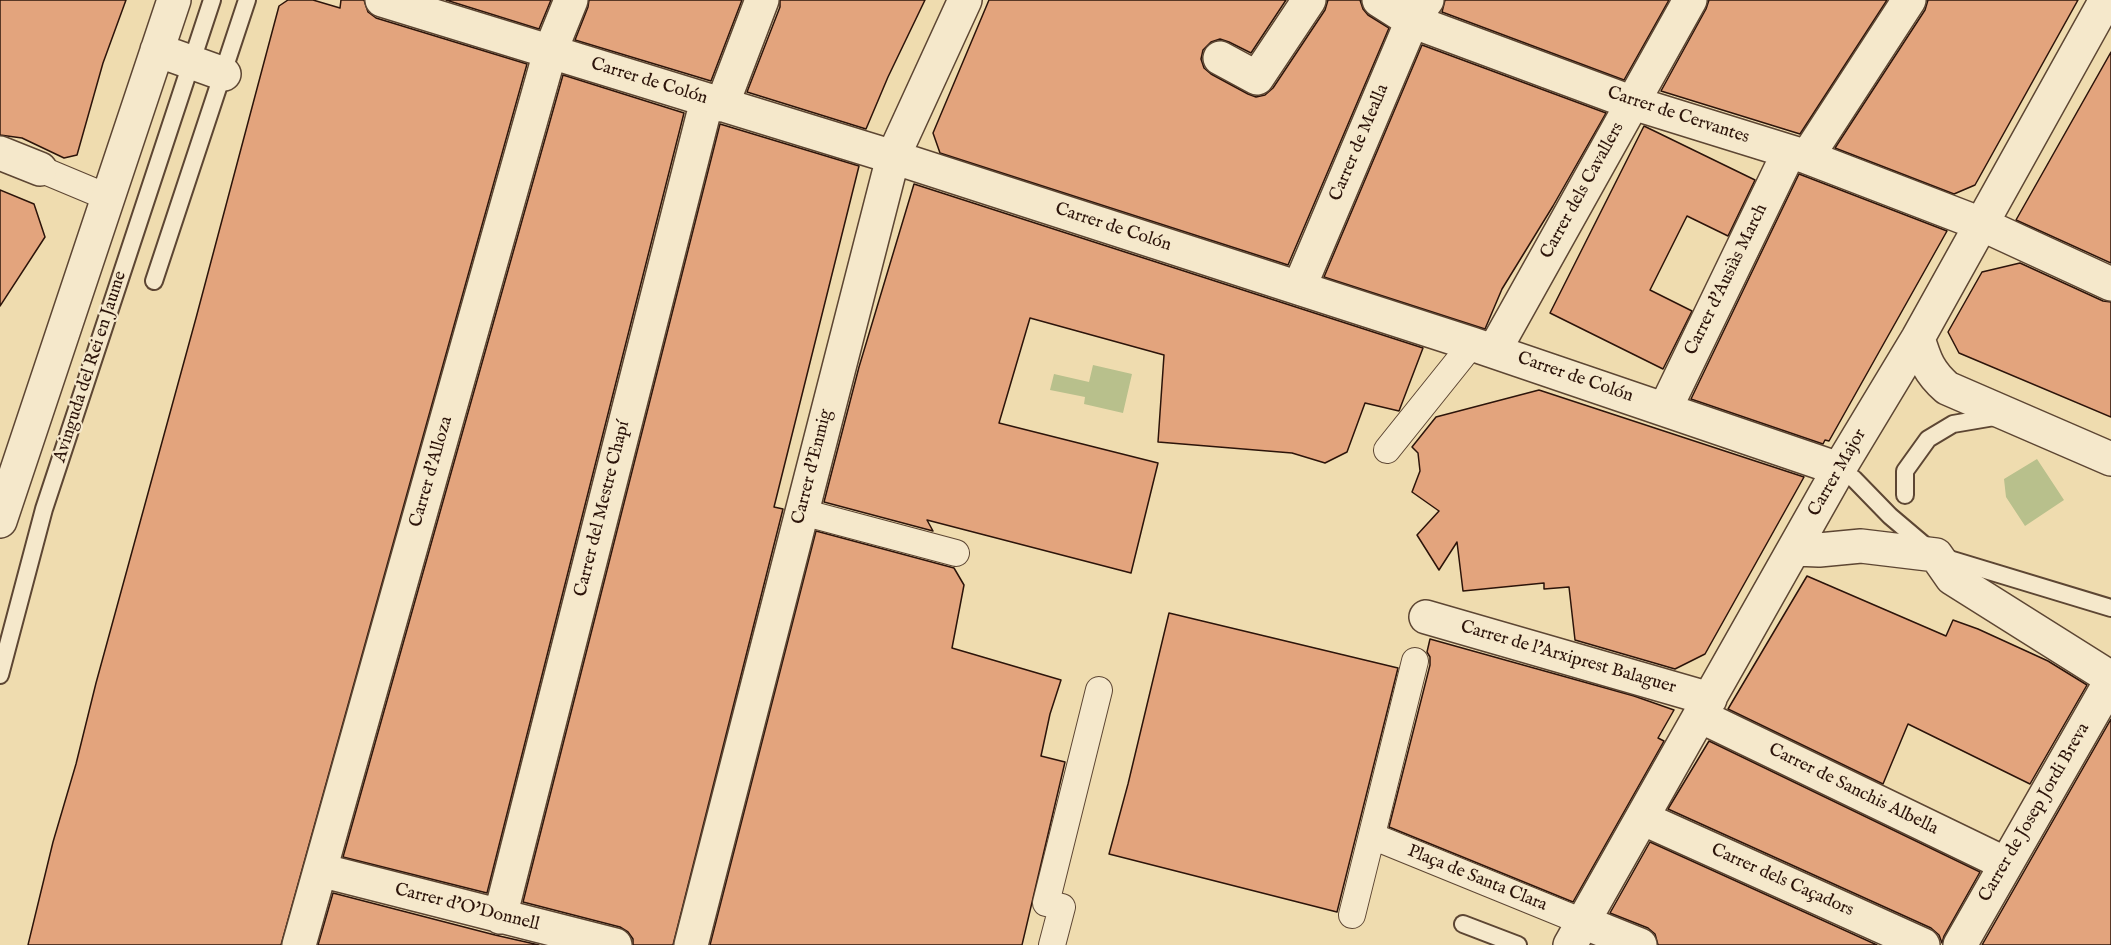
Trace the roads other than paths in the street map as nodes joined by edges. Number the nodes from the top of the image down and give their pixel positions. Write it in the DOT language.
graph roads {
  1 [pos="174,0"];
  2 [pos="212,0"];
  3 [pos="247,0"];
  4 [pos="382,0"];
  5 [pos="571,0"];
  6 [pos="762,0"];
  7 [pos="965,0"];
  8 [pos="1309,0"];
  9 [pos="1379,0"];
  10 [pos="1690,0"];
  11 [pos="1909,0"];
  12 [pos="2106,0"];
  13 [pos="1420,11"];
  14 [pos="157,50"];
  15 [pos="550,52"];
  16 [pos="1220,58"];
  17 [pos="192,63"];
  18 [pos="224,74"];
  19 [pos="1633,102"];
  20 [pos="714,103"];
  21 [pos="0,153"];
  22 [pos="1798,154"];
  23 [pos="893,157"];
  24 [pos="40,169"];
  25 [pos="107,197"];
  26 [pos="1981,225"];
  27 [pos="154,281"];
  28 [pos="2111,284"];
  29 [pos="1299,288"];
  30 [pos="1918,338"];
  31 [pos="1483,347"];
  32 [pos="1665,409"];
  33 [pos="2007,414"];
  34 [pos="1387,450"];
  35 [pos="2111,459"];
  36 [pos="1839,469"];
  37 [pos="1905,495"];
  38 [pos="802,512"];
  39 [pos="0,521"];
  40 [pos="1795,549"];
  41 [pos="956,553"];
  42 [pos="1935,555"];
  43 [pos="2111,608"];
  44 [pos="1426,617"];
  45 [pos="1415,661"];
  46 [pos="0,675"];
  47 [pos="2111,680"];
  48 [pos="1099,690"];
  49 [pos="1705,707"];
  50 [pos="1642,818"];
  51 [pos="1372,836"];
  52 [pos="2006,864"];
  53 [pos="320,870"];
  54 [pos="1352,915"];
  55 [pos="500,917"];
  56 [pos="1462,924"];
  57 [pos="1576,933"];
  58 [pos="299,945"];
  59 [pos="615,945"];
  60 [pos="691,945"];
  61 [pos="1052,945"];
  62 [pos="1518,945"];
  63 [pos="1640,945"];
  64 [pos="1923,945"];
  65 [pos="1960,945"];
  1 -- 14 [label="street, Avinguda del Rei en Jaume"];
  2 -- 17 [label="lane, Avinguda del Rei en Jaume"];
  3 -- 18 [label="lane"];
  4 -- 15 [label="street, Carrer de Colón"];
  5 -- 15 [label="street, Carrer d'Alloza"];
  6 -- 20 [label="street, Carrer del Mestre Chapí"];
  7 -- 23 [label="street, Carrer d'Enmig"];
  8 -- 16 [label="street"];
  9 -- 13 [label="street, Carrer de Cervantes"];
  10 -- 19 [label="street, Carrer dels Cavallers"];
  11 -- 22 [label="street, Carrer d'Ausiàs March"];
  12 -- 26 [label="street, Carrer Major"];
  13 -- 19 [label="street, Carrer de Cervantes"];
  13 -- 29 [label="street, Carrer de Mealla"];
  14 -- 17 [label="street"];
  14 -- 25 [label="street, Avinguda del Rei en Jaume"];
  15 -- 20 [label="street, Carrer de Colón"];
  15 -- 53 [label="street, Carrer d'Alloza"];
  17 -- 18 [label="street"];
  17 -- 46 [label="lane, Avinguda del Rei en Jaume"];
  18 -- 27 [label="lane"];
  19 -- 22 [label="street, Carrer de Cervantes"];
  19 -- 31 [label="street, Carrer dels Cavallers"];
  20 -- 23 [label="street, Carrer de Colón"];
  20 -- 55 [label="street, Carrer del Mestre Chapí"];
  21 -- 24 [label="street"];
  22 -- 26 [label="street, Carrer de Cervantes"];
  22 -- 32 [label="street, Carrer d'Ausiàs March"];
  23 -- 29 [label="street, Carrer de Colón"];
  23 -- 38 [label="street, Carrer d'Enmig"];
  24 -- 25 [label="street"];
  25 -- 39 [label="street, Avinguda del Rei en Jaume"];
  26 -- 28 [label="street, Carrer de Cervantes"];
  26 -- 30 [label="street, Carrer Major"];
  29 -- 31 [label="street, Carrer de Colón"];
  30 -- 33 [label="street"];
  30 -- 36 [label="street, Carrer Major"];
  31 -- 32 [label="street, Carrer de Colón"];
  31 -- 34 [label="street"];
  32 -- 36 [label="street, Carrer de Colón"];
  33 -- 35 [label="street"];
  33 -- 37 [label="lane"];
  36 -- 40 [label="street, Carrer Major"];
  36 -- 42 [label="lane"];
  38 -- 41 [label="street"];
  38 -- 60 [label="street, Carrer d'Enmig"];
  40 -- 42 [label="street"];
  40 -- 49 [label="street, Carrer Major"];
  42 -- 43 [label="lane"];
  42 -- 47 [label="street"];
  44 -- 49 [label="street, Carrer de l'Arxiprest Balaguer"];
  45 -- 51 [label="street"];
  47 -- 52 [label="street, Carrer de Josep Jordi Breva"];
  48 -- 61 [label="street"];
  49 -- 50 [label="street, Carrer Major"];
  49 -- 52 [label="street, Carrer de Sanchis Albella"];
  50 -- 57 [label="street, Carrer Major"];
  50 -- 64 [label="street, Carrer dels Caçadors"];
  51 -- 54 [label="street"];
  51 -- 57 [label="street, Plaça de Santa Clara"];
  52 -- 65 [label="street, Carrer de Josep Jordi Breva"];
  53 -- 55 [label="street, Carrer d'O'Donnell"];
  53 -- 58 [label="street, Carrer d'Alloza"];
  55 -- 59 [label="street, Carrer d'O'Donnell"];
  56 -- 62 [label="lane"];
  57 -- 63 [label="street"];
}
